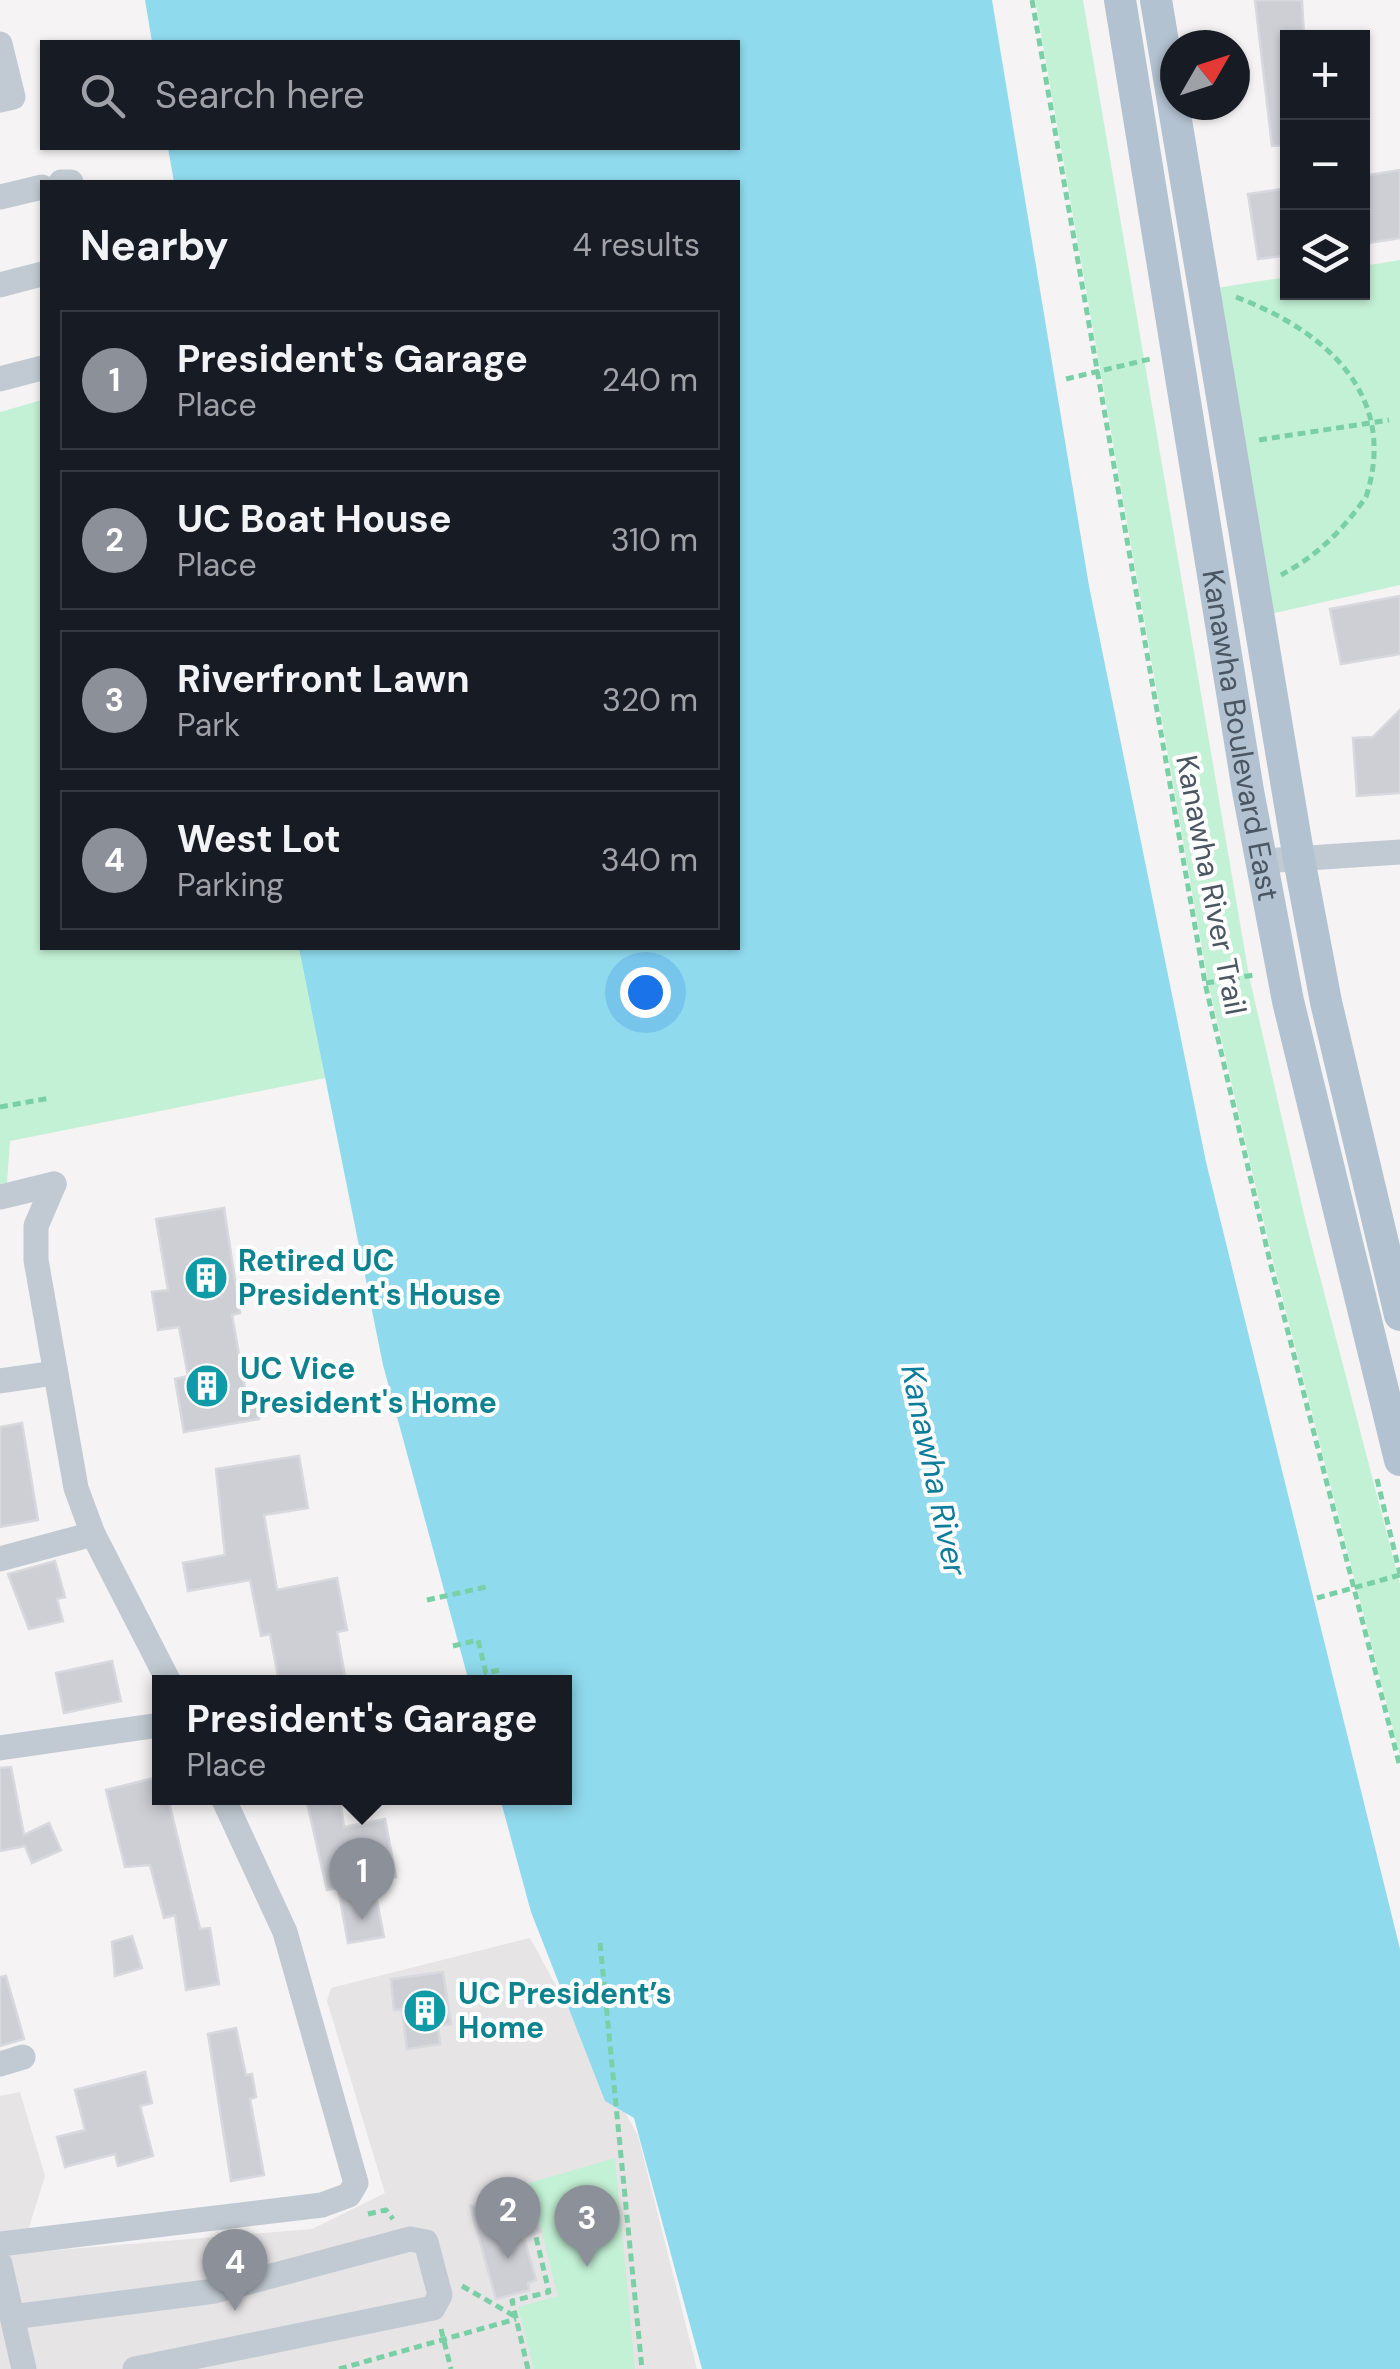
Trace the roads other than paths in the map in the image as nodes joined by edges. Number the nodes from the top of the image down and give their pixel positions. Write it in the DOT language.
graph roads {
  1 [pos="1120,0"];
  2 [pos="1156,0"];
  3 [pos="0,44"];
  4 [pos="0,100"];
  5 [pos="40,188"];
  6 [pos="0,198"];
  7 [pos="40,275"];
  8 [pos="0,285"];
  9 [pos="40,369"];
  10 [pos="0,380"];
  11 [pos="1400,852"];
  12 [pos="1299,859"];
  13 [pos="1261,862"];
  14 [pos="0,1197"];
  15 [pos="1399,1307"];
  16 [pos="55,1373"];
  17 [pos="0,1381"];
  18 [pos="1400,1460"];
  19 [pos="93,1534"];
  20 [pos="0,1559"];
  21 [pos="165,1675"];
  22 [pos="152,1726"];
  23 [pos="0,1748"];
  24 [pos="226,1805"];
  25 [pos="0,2244"];
  26 [pos="0,2264"];
  27 [pos="12,2318"];
  28 [pos="24,2369"];
  29 [pos="135,2369"];
  1 -- 13 [label="main road, Kanawha Boulevard East"];
  2 -- 12 [label="main road, Kanawha Boulevard East"];
  3 -- 4 [label="street"];
  5 -- 6 [label="street"];
  7 -- 8 [label="street"];
  9 -- 10 [label="street"];
  11 -- 12 [label="street"];
  12 -- 13 [label="street"];
  12 -- 15 [label="main road, Kanawha Boulevard East"];
  13 -- 18 [label="main road, Kanawha Boulevard East"];
  14 -- 16 [label="street"];
  16 -- 17 [label="street"];
  16 -- 19 [label="street"];
  19 -- 20 [label="street"];
  19 -- 21 [label="street"];
  22 -- 23 [label="street"];
  24 -- 25 [label="street"];
  26 -- 27 [label="street"];
  27 -- 28 [label="street"];
  27 -- 29 [label="street"];
}
